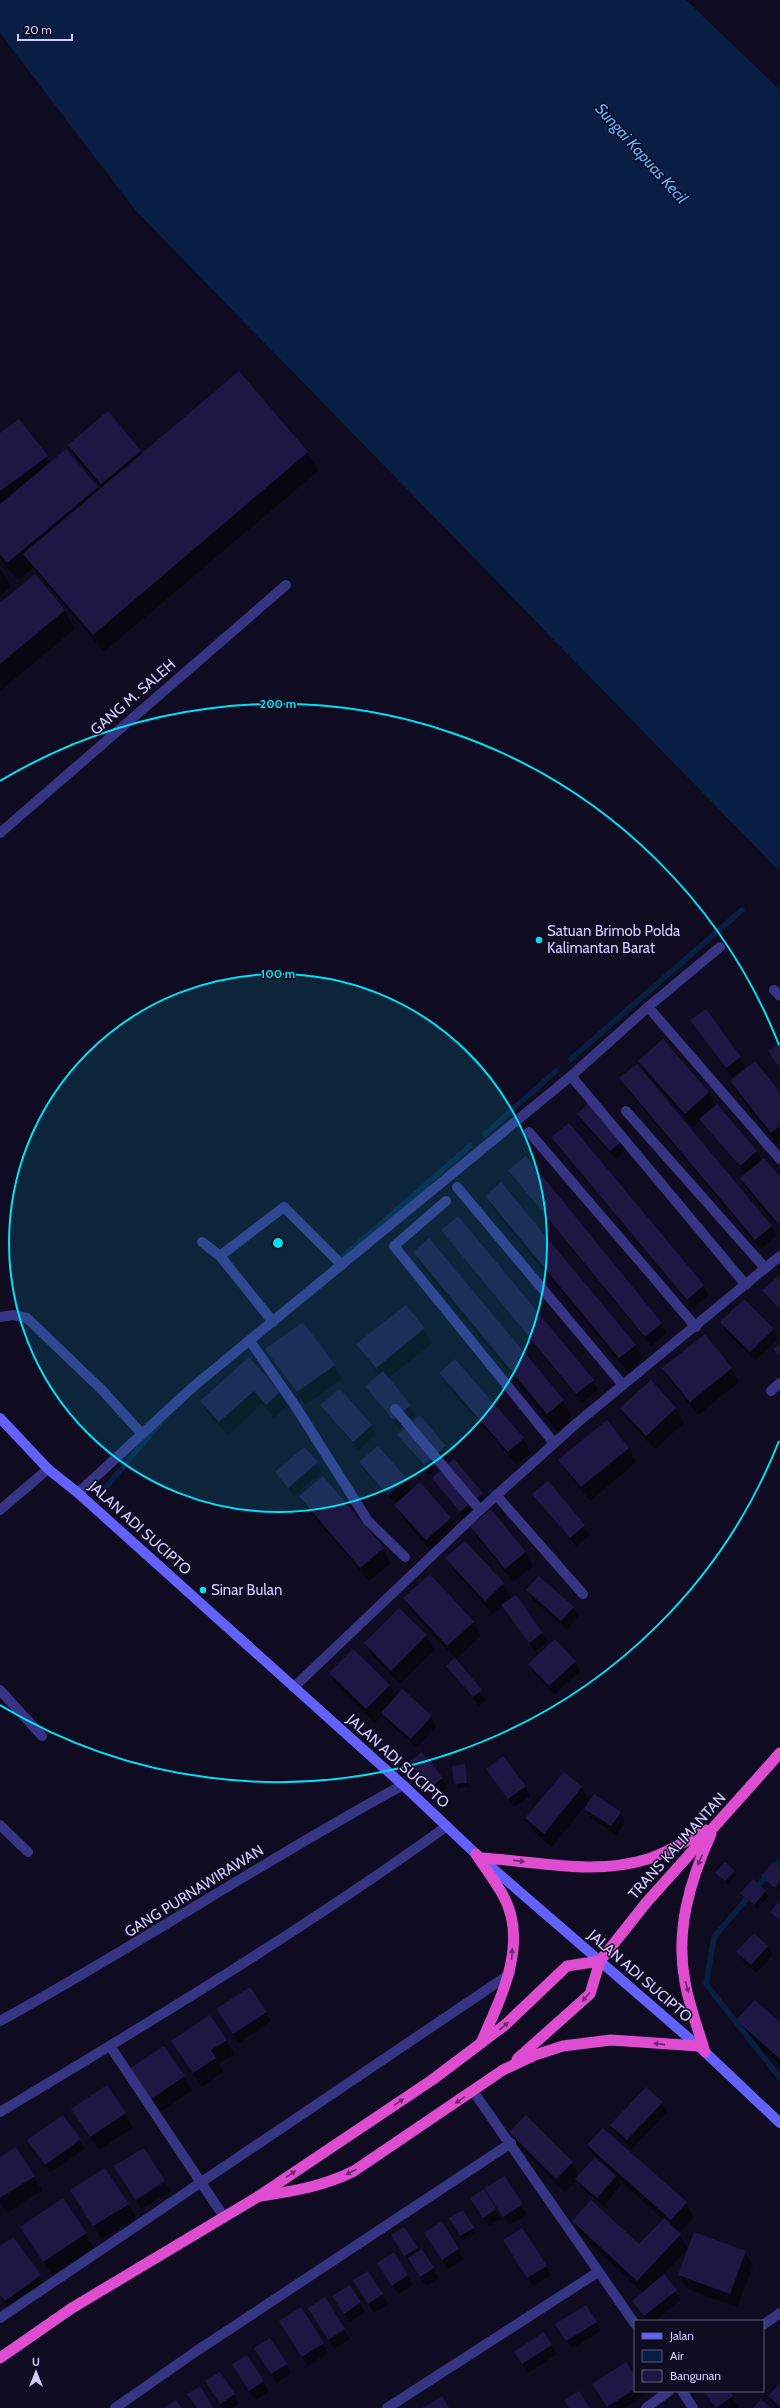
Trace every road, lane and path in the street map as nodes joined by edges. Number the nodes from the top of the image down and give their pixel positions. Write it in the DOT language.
graph roads {
  1 [pos="286,585"];
  2 [pos="0,833"];
  3 [pos="720,947"];
  4 [pos="648,1007"];
  5 [pos="572,1076"];
  6 [pos="626,1111"];
  7 [pos="529,1132"];
  8 [pos="780,1159"];
  9 [pos="457,1187"];
  10 [pos="446,1202"];
  11 [pos="202,1242"];
  12 [pos="220,1256"];
  13 [pos="780,1256"];
  14 [pos="342,1265"];
  15 [pos="766,1268"];
  16 [pos="746,1285"];
  17 [pos="0,1317"];
  18 [pos="273,1322"];
  19 [pos="696,1327"];
  20 [pos="250,1341"];
  21 [pos="780,1383"];
  22 [pos="623,1385"];
  23 [pos="771,1391"];
  24 [pos="395,1409"];
  25 [pos="0,1418"];
  26 [pos="142,1434"];
  27 [pos="554,1443"];
  28 [pos="48,1469"];
  29 [pos="78,1493"];
  30 [pos="496,1495"];
  31 [pos="0,1510"];
  32 [pos="480,1510"];
  33 [pos="405,1557"];
  34 [pos="584,1594"];
  35 [pos="294,1687"];
  36 [pos="0,1690"];
  37 [pos="42,1736"];
  38 [pos="780,1753"];
  39 [pos="403,1785"];
  40 [pos="715,1824"];
  41 [pos="0,1825"];
  42 [pos="447,1826"];
  43 [pos="28,1852"];
  44 [pos="478,1856"];
  45 [pos="600,1961"];
  46 [pos="510,1974"];
  47 [pos="0,2021"];
  48 [pos="481,2043"];
  49 [pos="110,2046"];
  50 [pos="701,2049"];
  51 [pos="503,2070"];
  52 [pos="473,2091"];
  53 [pos="0,2112"];
  54 [pos="780,2123"];
  55 [pos="512,2143"];
  56 [pos="200,2183"];
  57 [pos="259,2196"];
  58 [pos="224,2217"];
  59 [pos="598,2272"];
  60 [pos="780,2313"];
  61 [pos="0,2318"];
  62 [pos="634,2323"];
  63 [pos="764,2324"];
  64 [pos="0,2358"];
  65 [pos="668,2392"];
  66 [pos="683,2392"];
  67 [pos="115,2408"];
  68 [pos="387,2408"];
  69 [pos="646,2408"];
  70 [pos="693,2408"];
  1 -- 2 [label="street, GANG M. SALEH"];
  3 -- 4 [label="street"];
  4 -- 5 [label="street"];
  4 -- 8 [label="street"];
  5 -- 14 [label="street"];
  5 -- 16 [label="street"];
  6 -- 15 [label="street"];
  7 -- 19 [label="street"];
  9 -- 22 [label="street"];
  10 -- 27 [label="street"];
  11 -- 12 [label="street"];
  12 -- 14 [label="street"];
  12 -- 18 [label="street"];
  13 -- 15 [label="street"];
  14 -- 18 [label="street"];
  15 -- 16 [label="street"];
  16 -- 19 [label="street"];
  17 -- 26 [label="street"];
  18 -- 20 [label="street"];
  19 -- 22 [label="street"];
  20 -- 26 [label="street"];
  20 -- 33 [label="street"];
  21 -- 23 [label="street"];
  22 -- 27 [label="street"];
  24 -- 32 [label="street"];
  25 -- 28 [label="main road, JALAN ADI SUCIPTO"];
  26 -- 29 [label="street"];
  27 -- 30 [label="street"];
  28 -- 29 [label="main road, JALAN ADI SUCIPTO"];
  28 -- 31 [label="street"];
  29 -- 35 [label="main road, JALAN ADI SUCIPTO"];
  30 -- 32 [label="street"];
  30 -- 34 [label="street"];
  32 -- 35 [label="street"];
  35 -- 39 [label="main road, JALAN ADI SUCIPTO"];
  36 -- 37 [label="street"];
  38 -- 40 [label="highway, TRANS KALIMANTAN"];
  39 -- 42 [label="main road, JALAN ADI SUCIPTO"];
  39 -- 47 [label="street, GANG PURNAWIRAWAN"];
  44 -- 40 [label="highway, one-way"];
  40 -- 45 [label="highway, TRANS KALIMANTAN"];
  40 -- 50 [label="highway, one-way"];
  41 -- 43 [label="street"];
  42 -- 44 [label="main road, JALAN ADI SUCIPTO"];
  42 -- 49 [label="street"];
  44 -- 45 [label="main road, JALAN ADI SUCIPTO"];
  46 -- 44 [label="highway, one-way"];
  48 -- 45 [label="highway, one-way"];
  45 -- 50 [label="main road, JALAN ADI SUCIPTO"];
  45 -- 51 [label="highway, one-way"];
  46 -- 48 [label="highway"];
  46 -- 56 [label="street"];
  57 -- 48 [label="highway, one-way"];
  49 -- 53 [label="street"];
  49 -- 56 [label="street"];
  50 -- 51 [label="highway, one-way"];
  50 -- 54 [label="main road, JALAN ADI SUCIPTO"];
  51 -- 52 [label="highway"];
  52 -- 55 [label="street"];
  52 -- 57 [label="highway, one-way"];
  55 -- 59 [label="street"];
  55 -- 67 [label="street"];
  56 -- 58 [label="street"];
  56 -- 61 [label="street"];
  57 -- 58 [label="highway"];
  58 -- 64 [label="highway"];
  59 -- 62 [label="street"];
  59 -- 68 [label="street"];
  60 -- 63 [label="street"];
  65 -- 69 [label="street"];
  66 -- 70 [label="street"];
}
